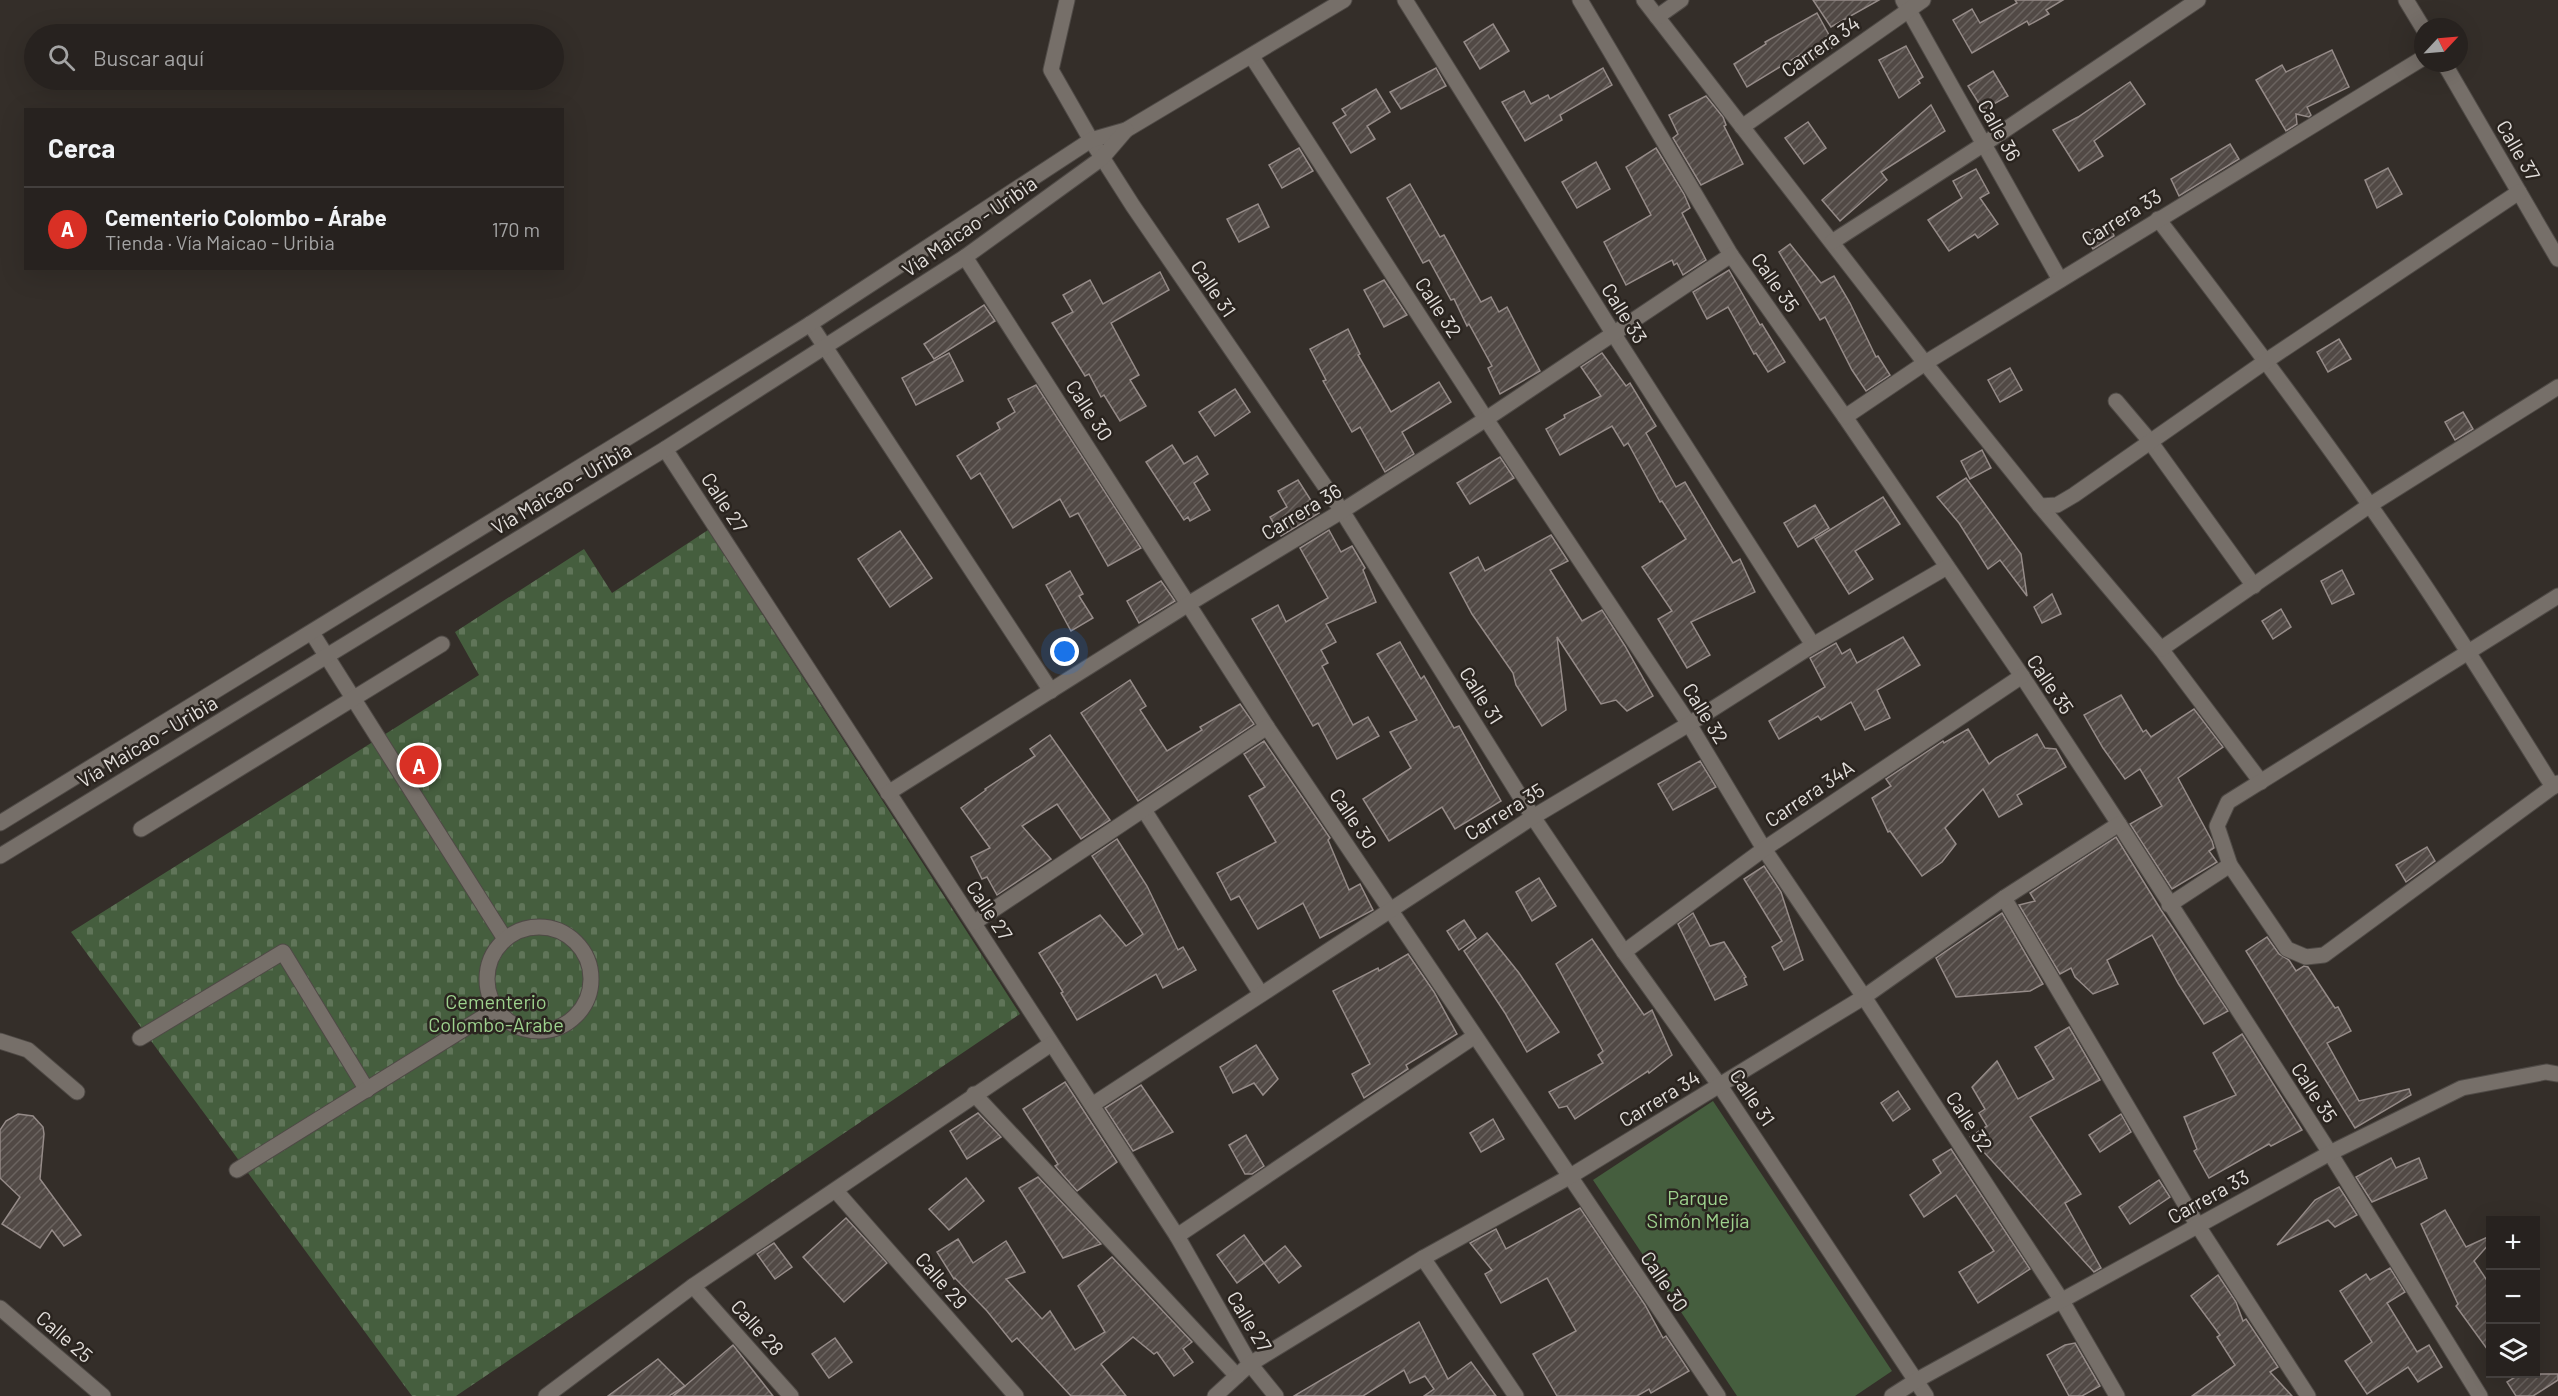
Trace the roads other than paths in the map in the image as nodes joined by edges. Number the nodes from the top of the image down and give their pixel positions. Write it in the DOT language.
graph roads {
  1 [pos="1067,0"];
  2 [pos="1344,0"];
  3 [pos="1405,0"];
  4 [pos="1580,0"];
  5 [pos="1644,0"];
  6 [pos="1681,0"];
  7 [pos="1923,0"];
  8 [pos="2198,0"];
  9 [pos="2406,0"];
  10 [pos="1906,5"];
  11 [pos="1657,17"];
  12 [pos="2417,18"];
  13 [pos="1252,57"];
  14 [pos="2414,63"];
  15 [pos="2449,72"];
  16 [pos="1742,127"];
  17 [pos="1126,130"];
  18 [pos="1091,140"];
  19 [pos="1984,144"];
  20 [pos="1102,158"];
  21 [pos="2519,192"];
  22 [pos="2158,219"];
  23 [pos="1832,242"];
  24 [pos="1731,255"];
  25 [pos="965,256"];
  26 [pos="2558,259"];
  27 [pos="2060,280"];
  28 [pos="810,324"];
  29 [pos="1613,333"];
  30 [pos="825,346"];
  31 [pos="2266,361"];
  32 [pos="1925,363"];
  33 [pos="2558,387"];
  34 [pos="2116,401"];
  35 [pos="1845,417"];
  36 [pos="1486,419"];
  37 [pos="2150,440"];
  38 [pos="665,449"];
  39 [pos="2370,505"];
  40 [pos="2040,506"];
  41 [pos="1342,511"];
  42 [pos="1947,567"];
  43 [pos="2254,586"];
  44 [pos="2558,596"];
  45 [pos="1190,603"];
  46 [pos="312,633"];
  47 [pos="442,644"];
  48 [pos="1813,645"];
  49 [pos="2161,649"];
  50 [pos="2469,652"];
  51 [pos="327,656"];
  52 [pos="2022,676"];
  53 [pos="1051,691"];
  54 [pos="354,698"];
  55 [pos="1689,724"];
  56 [pos="1267,727"];
  57 [pos="2260,782"];
  58 [pos="2555,785"];
  59 [pos="888,793"];
  60 [pos="1144,810"];
  61 [pos="1533,817"];
  62 [pos="0,824"];
  63 [pos="2119,824"];
  64 [pos="141,829"];
  65 [pos="1764,849"];
  66 [pos="0,855"];
  67 [pos="2230,865"];
  68 [pos="2004,898"];
  69 [pos="2169,905"];
  70 [pos="1390,909"];
  71 [pos="975,922"];
  72 [pos="505,939"];
  73 [pos="1624,952"];
  74 [pos="1261,994"];
  75 [pos="1864,997"];
  76 [pos="496,1009"];
  77 [pos="1475,1036"];
  78 [pos="140,1038"];
  79 [pos="0,1041"];
  80 [pos="1051,1044"];
  81 [pos="2558,1074"];
  82 [pos="1720,1086"];
  83 [pos="367,1090"];
  84 [pos="77,1092"];
  85 [pos="974,1094"];
  86 [pos="1092,1105"];
  87 [pos="2330,1153"];
  88 [pos="237,1170"];
  89 [pos="1569,1177"];
  90 [pos="836,1191"];
  91 [pos="2198,1226"];
  92 [pos="1176,1236"];
  93 [pos="1423,1258"];
  94 [pos="693,1286"];
  95 [pos="2062,1301"];
  96 [pos="0,1308"];
  97 [pos="1250,1364"];
  98 [pos="1237,1376"];
  99 [pos="1917,1380"];
  100 [pos="103,1396"];
  101 [pos="546,1396"];
  102 [pos="791,1396"];
  103 [pos="1016,1396"];
  104 [pos="1215,1396"];
  105 [pos="1276,1396"];
  106 [pos="1516,1396"];
  107 [pos="1718,1396"];
  108 [pos="1892,1396"];
  109 [pos="1926,1396"];
  110 [pos="2118,1396"];
  111 [pos="2308,1396"];
  112 [pos="2480,1396"];
  1 -- 18 [label="street, Calle 31"];
  2 -- 13 [label="street, Vía Maicao - Uribia"];
  3 -- 29 [label="street, Calle 33"];
  4 -- 24 [label="street, Calle 35"];
  5 -- 11 [label="street"];
  6 -- 11 [label="street"];
  7 -- 10 [label="street, Carrera 34"];
  8 -- 19 [label="street"];
  9 -- 12 [label="street"];
  10 -- 16 [label="street, Carrera 34"];
  10 -- 19 [label="street, Calle 36"];
  11 -- 16 [label="street"];
  13 -- 17 [label="street, Vía Maicao - Uribia"];
  13 -- 36 [label="street, Calle 32"];
  14 -- 22 [label="street, Carrera 33"];
  15 -- 21 [label="street, Calle 37"];
  16 -- 23 [label="street"];
  17 -- 18 [label="street, Vía Maicao - Uribia"];
  17 -- 20 [label="street, Vía Maicao - Uribia"];
  18 -- 20 [label="street, Calle 31"];
  18 -- 28 [label="street, Vía Maicao - Uribia"];
  19 -- 23 [label="street"];
  19 -- 27 [label="street, Calle 36"];
  20 -- 25 [label="street, Vía Maicao - Uribia"];
  20 -- 41 [label="street, Calle 31"];
  21 -- 26 [label="street, Calle 37"];
  21 -- 31 [label="street"];
  22 -- 27 [label="street, Carrera 33"];
  22 -- 31 [label="street"];
  23 -- 32 [label="street"];
  24 -- 29 [label="street, Carrera 36"];
  24 -- 35 [label="street, Calle 35"];
  25 -- 30 [label="street, Vía Maicao - Uribia"];
  25 -- 45 [label="street, Calle 30"];
  27 -- 32 [label="street, Carrera 33"];
  28 -- 30 [label="street"];
  28 -- 46 [label="street, Vía Maicao - Uribia"];
  29 -- 36 [label="street, Carrera 36"];
  29 -- 48 [label="street, Calle 33"];
  30 -- 38 [label="street, Vía Maicao - Uribia"];
  30 -- 53 [label="street"];
  31 -- 37 [label="street"];
  31 -- 39 [label="street"];
  32 -- 35 [label="street, Carrera 33"];
  32 -- 40 [label="street"];
  33 -- 39 [label="street"];
  34 -- 37 [label="street"];
  35 -- 42 [label="street, Calle 35"];
  36 -- 41 [label="street, Carrera 36"];
  36 -- 55 [label="street, Calle 32"];
  37 -- 40 [label="street"];
  37 -- 43 [label="street"];
  38 -- 51 [label="street, Vía Maicao - Uribia"];
  38 -- 59 [label="street, Calle 27"];
  39 -- 43 [label="street"];
  39 -- 50 [label="street"];
  40 -- 49 [label="street"];
  41 -- 45 [label="street, Carrera 36"];
  41 -- 61 [label="street, Calle 31"];
  42 -- 48 [label="street, Carrera 35"];
  42 -- 52 [label="street, Calle 35"];
  43 -- 49 [label="street"];
  44 -- 50 [label="street"];
  45 -- 53 [label="street, Carrera 36"];
  45 -- 56 [label="street, Calle 30"];
  46 -- 51 [label="street"];
  46 -- 62 [label="street, Vía Maicao - Uribia"];
  47 -- 54 [label="street"];
  48 -- 55 [label="street, Carrera 35"];
  49 -- 57 [label="street"];
  50 -- 57 [label="street"];
  50 -- 58 [label="street"];
  51 -- 54 [label="street"];
  51 -- 66 [label="street, Vía Maicao - Uribia"];
  52 -- 63 [label="street, Calle 35"];
  52 -- 65 [label="street, Carrera 34A"];
  53 -- 59 [label="street, Carrera 36"];
  54 -- 64 [label="street"];
  54 -- 72 [label="street"];
  55 -- 61 [label="street, Carrera 35"];
  55 -- 65 [label="street, Calle 32"];
  56 -- 60 [label="street"];
  56 -- 70 [label="street, Calle 30"];
  57 -- 67 [label="street"];
  58 -- 67 [label="street"];
  59 -- 71 [label="street, Calle 27"];
  60 -- 71 [label="street"];
  60 -- 74 [label="street"];
  61 -- 70 [label="street, Carrera 35"];
  61 -- 73 [label="street, Calle 31"];
  63 -- 68 [label="street, Carrera 34"];
  63 -- 69 [label="street, Calle 35"];
  65 -- 73 [label="street, Carrera 34A"];
  65 -- 75 [label="street, Calle 32"];
  67 -- 69 [label="street"];
  68 -- 75 [label="street, Carrera 34"];
  68 -- 91 [label="street"];
  69 -- 87 [label="street, Calle 35"];
  70 -- 74 [label="street, Carrera 35"];
  70 -- 77 [label="street, Calle 30"];
  71 -- 80 [label="street, Calle 27"];
  72 -- 76 [label="street"];
  72 -- 76 [label="street"];
  73 -- 82 [label="street, Calle 31"];
  74 -- 86 [label="street, Carrera 35"];
  75 -- 82 [label="street, Carrera 34"];
  75 -- 95 [label="street, Calle 32"];
  76 -- 83 [label="street"];
  77 -- 89 [label="street, Calle 30"];
  77 -- 92 [label="street"];
  78 -- 83 [label="street"];
  79 -- 84 [label="street"];
  80 -- 85 [label="street"];
  80 -- 86 [label="street, Calle 27"];
  81 -- 87 [label="street, Carrera 33"];
  82 -- 89 [label="street, Carrera 34"];
  82 -- 99 [label="street, Calle 31"];
  83 -- 88 [label="street"];
  85 -- 90 [label="street"];
  85 -- 98 [label="street"];
  86 -- 92 [label="street, Calle 27"];
  87 -- 91 [label="street, Carrera 33"];
  87 -- 112 [label="street, Calle 35"];
  89 -- 93 [label="street, Carrera 34"];
  89 -- 107 [label="street, Calle 30"];
  90 -- 94 [label="street"];
  90 -- 103 [label="street, Calle 29"];
  91 -- 95 [label="street, Carrera 33"];
  91 -- 111 [label="street"];
  92 -- 97 [label="street, Calle 27"];
  93 -- 97 [label="street, Carrera 34"];
  93 -- 106 [label="street"];
  94 -- 101 [label="street"];
  94 -- 102 [label="street, Calle 28"];
  95 -- 99 [label="street, Carrera 33"];
  95 -- 110 [label="street, Calle 32"];
  96 -- 100 [label="street, Calle 25"];
  97 -- 98 [label="street, Carrera 34"];
  97 -- 105 [label="street, Calle 27"];
  98 -- 104 [label="street, Carrera 34"];
  99 -- 108 [label="street, Carrera 33"];
  99 -- 109 [label="street, Calle 31"];
}
